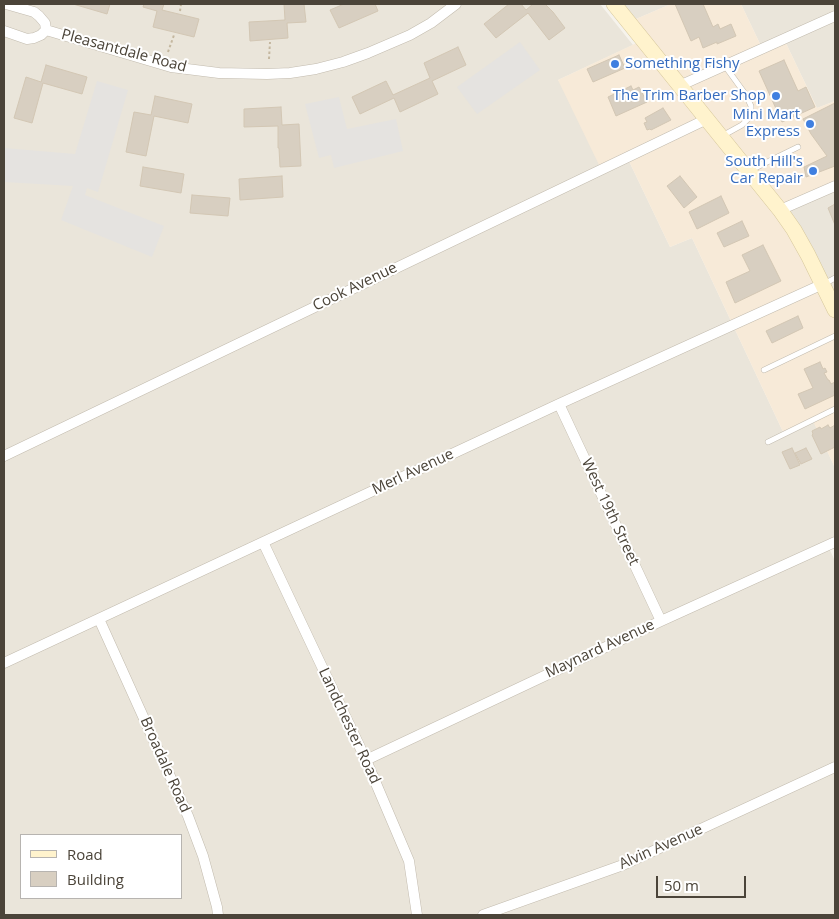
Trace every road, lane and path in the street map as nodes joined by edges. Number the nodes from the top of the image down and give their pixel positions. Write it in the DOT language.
graph roads {
  1 [pos="6,4"];
  2 [pos="181,4"];
  3 [pos="456,4"];
  4 [pos="614,4"];
  5 [pos="180,11"];
  6 [pos="835,16"];
  7 [pos="46,30"];
  8 [pos="4,31"];
  9 [pos="174,35"];
  10 [pos="270,42"];
  11 [pos="168,52"];
  12 [pos="269,59"];
  13 [pos="724,66"];
  14 [pos="679,86"];
  15 [pos="707,118"];
  16 [pos="721,136"];
  17 [pos="798,147"];
  18 [pos="749,171"];
  19 [pos="835,186"];
  20 [pos="780,210"];
  21 [pos="829,281"];
  22 [pos="835,310"];
  23 [pos="835,336"];
  24 [pos="764,370"];
  25 [pos="559,404"];
  26 [pos="835,410"];
  27 [pos="768,442"];
  28 [pos="4,456"];
  29 [pos="263,542"];
  30 [pos="835,542"];
  31 [pos="99,619"];
  32 [pos="661,621"];
  33 [pos="4,663"];
  34 [pos="366,760"];
  35 [pos="835,767"];
  36 [pos="218,915"];
  37 [pos="417,915"];
  38 [pos="483,915"];
  1 -- 7 [label="street, Pleasantdale Road"];
  2 -- 5 [label="path"];
  3 -- 7 [label="street, Pleasantdale Road"];
  4 -- 14 [label="main road"];
  6 -- 13 [label="street"];
  7 -- 8 [label="street, Pleasantdale Road"];
  9 -- 11 [label="path"];
  10 -- 12 [label="path"];
  13 -- 14 [label="street"];
  13 -- 16 [label="lane"];
  14 -- 15 [label="main road"];
  15 -- 16 [label="main road"];
  15 -- 28 [label="street, Cook Avenue"];
  16 -- 18 [label="main road"];
  17 -- 18 [label="lane"];
  18 -- 20 [label="main road"];
  19 -- 20 [label="street"];
  20 -- 21 [label="main road"];
  21 -- 22 [label="main road"];
  21 -- 25 [label="street, Merl Avenue"];
  23 -- 24 [label="lane"];
  25 -- 29 [label="street, Merl Avenue"];
  25 -- 32 [label="street, West 19th Street"];
  26 -- 27 [label="lane"];
  29 -- 31 [label="street, Merl Avenue"];
  29 -- 34 [label="street, Landchester Road"];
  30 -- 32 [label="street, Maynard Avenue"];
  31 -- 33 [label="street, Merl Avenue"];
  31 -- 36 [label="street, Broadale Road"];
  32 -- 34 [label="street, Maynard Avenue"];
  34 -- 37 [label="street, Landchester Road"];
  35 -- 38 [label="street, Alvin Avenue"];
}
